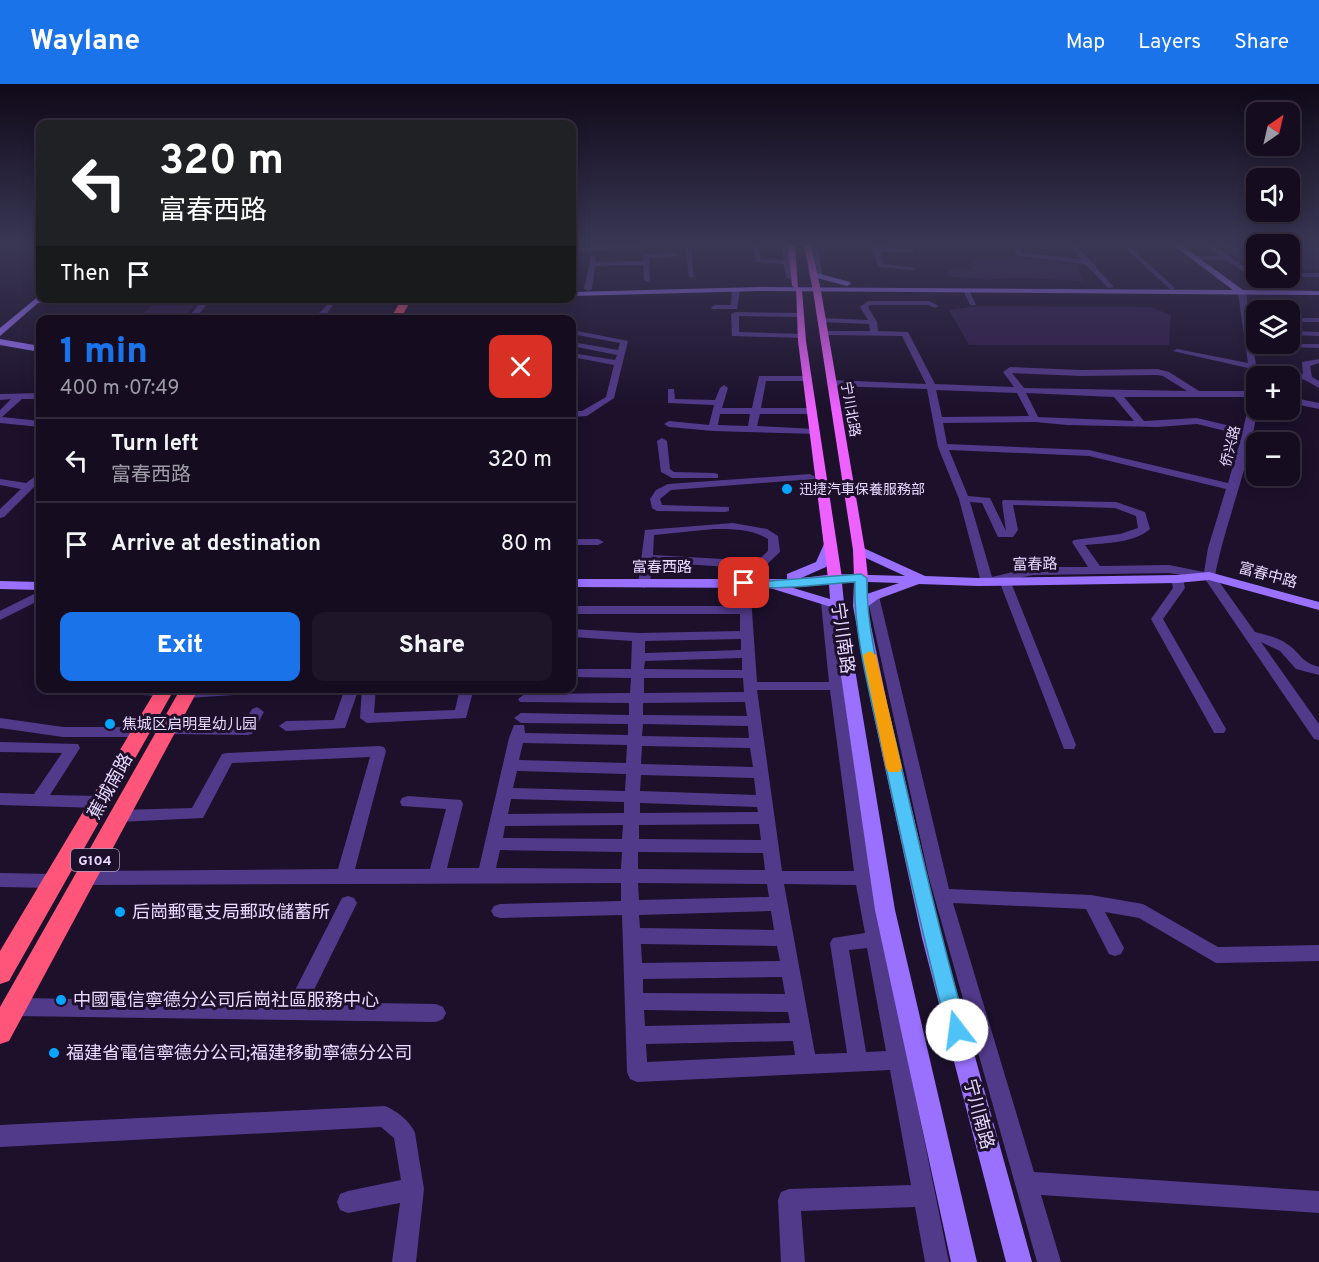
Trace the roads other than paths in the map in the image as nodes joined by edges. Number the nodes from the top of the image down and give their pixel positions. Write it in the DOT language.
graph roads {
  1 [pos="735,300"];
  2 [pos="794,300"];
  3 [pos="798,300"];
  4 [pos="818,300"];
  5 [pos="824,300"];
  6 [pos="972,300"];
  7 [pos="1240,300"];
  8 [pos="36,301"];
  9 [pos="204,303"];
  10 [pos="332,303"];
  11 [pos="974,303"];
  12 [pos="935,306"];
  13 [pos="715,307"];
  14 [pos="819,307"];
  15 [pos="799,309"];
  16 [pos="322,313"];
  17 [pos="194,315"];
  18 [pos="821,320"];
  19 [pos="1319,320"];
  20 [pos="1300,321"];
  21 [pos="873,322"];
  22 [pos="1246,326"];
  23 [pos="1300,328"];
  24 [pos="1319,328"];
  25 [pos="0,333"];
  26 [pos="576,333"];
  27 [pos="822,333"];
  28 [pos="1300,333"];
  29 [pos="874,334"];
  30 [pos="1319,334"];
  31 [pos="802,336"];
  32 [pos="0,342"];
  33 [pos="576,345"];
  34 [pos="1300,345"];
  35 [pos="1319,346"];
  36 [pos="36,348"];
  37 [pos="1177,351"];
  38 [pos="621,353"];
  39 [pos="1251,354"];
  40 [pos="576,357"];
  41 [pos="1319,361"];
  42 [pos="618,363"];
  43 [pos="1252,366"];
  44 [pos="1300,376"];
  45 [pos="808,378"];
  46 [pos="1308,378"];
  47 [pos="831,383"];
  48 [pos="931,385"];
  49 [pos="1319,385"];
  50 [pos="723,388"];
  51 [pos="1020,389"];
  52 [pos="671,391"];
  53 [pos="1196,393"];
  54 [pos="1117,394"];
  55 [pos="1246,394"];
  56 [pos="20,396"];
  57 [pos="36,396"];
  58 [pos="0,397"];
  59 [pos="1300,402"];
  60 [pos="1319,406"];
  61 [pos="718,407"];
  62 [pos="755,411"];
  63 [pos="812,411"];
  64 [pos="576,414"];
  65 [pos="0,418"];
  66 [pos="1035,419"];
  67 [pos="938,420"];
  68 [pos="1140,422"];
  69 [pos="36,423"];
  70 [pos="669,424"];
  71 [pos="713,428"];
  72 [pos="752,429"];
  73 [pos="815,432"];
  74 [pos="1246,433"];
  75 [pos="1246,440"];
  76 [pos="662,441"];
  77 [pos="943,447"];
  78 [pos="816,477"];
  79 [pos="36,480"];
  80 [pos="0,482"];
  81 [pos="1233,487"];
  82 [pos="29,488"];
  83 [pos="964,499"];
  84 [pos="725,509"];
  85 [pos="0,515"];
  86 [pos="576,542"];
  87 [pos="598,542"];
  88 [pos="830,544"];
  89 [pos="859,550"];
  90 [pos="646,558"];
  91 [pos="721,562"];
  92 [pos="1096,570"];
  93 [pos="1209,576"];
  94 [pos="835,578"];
  95 [pos="861,578"];
  96 [pos="924,579"];
  97 [pos="1177,579"];
  98 [pos="1005,581"];
  99 [pos="987,582"];
  100 [pos="576,583"];
  101 [pos="726,583"];
  102 [pos="744,583"];
  103 [pos="644,584"];
  104 [pos="769,584"];
  105 [pos="0,585"];
  106 [pos="36,586"];
  107 [pos="36,597"];
  108 [pos="867,601"];
  109 [pos="832,603"];
  110 [pos="1319,606"];
  111 [pos="576,610"];
  112 [pos="746,610"];
  113 [pos="0,616"];
  114 [pos="576,633"];
  115 [pos="1250,634"];
  116 [pos="747,635"];
  117 [pos="639,637"];
  118 [pos="748,654"];
  119 [pos="637,665"];
  120 [pos="1319,671"];
  121 [pos="576,673"];
  122 [pos="750,685"];
  123 [pos="837,686"];
  124 [pos="163,693"];
  125 [pos="188,693"];
  126 [pos="350,693"];
  127 [pos="369,693"];
  128 [pos="466,693"];
  129 [pos="526,694"];
  130 [pos="635,697"];
  131 [pos="257,712"];
  132 [pos="521,718"];
  133 [pos="635,719"];
  134 [pos="754,721"];
  135 [pos="0,723"];
  136 [pos="1314,723"];
  137 [pos="286,726"];
  138 [pos="168,729"];
  139 [pos="1219,729"];
  140 [pos="141,732"];
  141 [pos="1319,735"];
  142 [pos="516,738"];
  143 [pos="634,740"];
  144 [pos="757,742"];
  145 [pos="1069,745"];
  146 [pos="0,747"];
  147 [pos="510,765"];
  148 [pos="633,769"];
  149 [pos="761,772"];
  150 [pos="504,793"];
  151 [pos="632,796"];
  152 [pos="0,799"];
  153 [pos="38,800"];
  154 [pos="764,801"];
  155 [pos="100,802"];
  156 [pos="408,802"];
  157 [pos="119,816"];
  158 [pos="767,818"];
  159 [pos="498,820"];
  160 [pos="631,820"];
  161 [pos="493,844"];
  162 [pos="630,845"];
  163 [pos="770,847"];
  164 [pos="486,875"];
  165 [pos="345,876"];
  166 [pos="437,876"];
  167 [pos="629,876"];
  168 [pos="85,878"];
  169 [pos="774,878"];
  170 [pos="863,878"];
  171 [pos="0,880"];
  172 [pos="53,881"];
  173 [pos="943,896"];
  174 [pos="1091,902"];
  175 [pos="348,903"];
  176 [pos="779,904"];
  177 [pos="630,907"];
  178 [pos="500,911"];
  179 [pos="631,936"];
  180 [pos="785,938"];
  181 [pos="874,940"];
  182 [pos="1115,948"];
  183 [pos="1319,953"];
  184 [pos="790,969"];
  185 [pos="633,971"];
  186 [pos="0,973"];
  187 [pos="634,1001"];
  188 [pos="796,1003"];
  189 [pos="14,1007"];
  190 [pos="294,1011"];
  191 [pos="436,1013"];
  192 [pos="0,1032"];
  193 [pos="801,1032"];
  194 [pos="635,1035"];
  195 [pos="896,1060"];
  196 [pos="858,1061"];
  197 [pos="807,1064"];
  198 [pos="0,1136"];
  199 [pos="1026,1183"];
  200 [pos="413,1189"];
  201 [pos="922,1196"];
  202 [pos="348,1202"];
  203 [pos="1319,1202"];
  204 [pos="404,1262"];
  205 [pos="793,1262"];
  206 [pos="937,1262"];
  207 [pos="964,1262"];
  208 [pos="1019,1262"];
  209 [pos="1049,1262"];
  1 -- 13 [label="street"];
  2 -- 15 [label="main road"];
  3 -- 15 [label="main road"];
  4 -- 14 [label="main road, 宁川北路"];
  5 -- 14 [label="main road"];
  6 -- 11 [label="street"];
  7 -- 22 [label="street, 侨兴路"];
  8 -- 25 [label="main road"];
  9 -- 17 [label="street"];
  10 -- 16 [label="street"];
  12 -- 21 [label="street"];
  14 -- 15 [label="main road"];
  14 -- 18 [label="main road, 宁川北路"];
  15 -- 31 [label="main road"];
  15 -- 31 [label="street"];
  18 -- 21 [label="street"];
  18 -- 27 [label="main road, 宁川北路"];
  19 -- 20 [label="street"];
  21 -- 29 [label="street"];
  23 -- 24 [label="street"];
  26 -- 38 [label="street"];
  27 -- 29 [label="street"];
  27 -- 47 [label="main road, 宁川北路"];
  28 -- 30 [label="street"];
  29 -- 48 [label="street"];
  31 -- 45 [label="main road"];
  32 -- 36 [label="main road"];
  33 -- 38 [label="street"];
  34 -- 35 [label="street"];
  37 -- 43 [label="street"];
  38 -- 42 [label="street"];
  39 -- 43 [label="street, 侨兴路"];
  40 -- 42 [label="street"];
  41 -- 46 [label="street"];
  42 -- 64 [label="street"];
  44 -- 46 [label="street"];
  45 -- 62 [label="street"];
  45 -- 63 [label="main road"];
  46 -- 49 [label="street"];
  47 -- 48 [label="street"];
  47 -- 89 [label="main road, 宁川北路"];
  48 -- 51 [label="street"];
  48 -- 67 [label="street"];
  50 -- 61 [label="street"];
  51 -- 53 [label="street"];
  51 -- 54 [label="street"];
  51 -- 66 [label="street"];
  52 -- 61 [label="street"];
  53 -- 54 [label="street"];
  53 -- 55 [label="street"];
  54 -- 68 [label="street"];
  56 -- 57 [label="street"];
  56 -- 58 [label="street"];
  56 -- 65 [label="street"];
  59 -- 60 [label="street"];
  61 -- 62 [label="street"];
  61 -- 71 [label="street"];
  62 -- 63 [label="street"];
  62 -- 72 [label="street"];
  63 -- 73 [label="main road"];
  65 -- 69 [label="street"];
  66 -- 67 [label="street"];
  66 -- 68 [label="street"];
  67 -- 77 [label="street"];
  68 -- 74 [label="street"];
  70 -- 71 [label="street"];
  71 -- 72 [label="street"];
  72 -- 73 [label="street"];
  73 -- 78 [label="main road"];
  75 -- 81 [label="street, 侨兴路"];
  76 -- 78 [label="street"];
  77 -- 81 [label="street"];
  77 -- 83 [label="street"];
  78 -- 84 [label="street"];
  78 -- 88 [label="main road"];
  79 -- 82 [label="street"];
  80 -- 82 [label="street"];
  81 -- 93 [label="street, 侨兴路"];
  82 -- 85 [label="street"];
  83 -- 92 [label="street"];
  83 -- 99 [label="street"];
  86 -- 87 [label="street"];
  88 -- 94 [label="main road"];
  88 -- 104 [label="main road"];
  89 -- 95 [label="main road, 宁川北路"];
  89 -- 96 [label="main road"];
  90 -- 91 [label="street"];
  90 -- 91 [label="street"];
  90 -- 103 [label="street"];
  91 -- 101 [label="street"];
  92 -- 93 [label="street"];
  92 -- 99 [label="street"];
  93 -- 97 [label="main road, 富春路"];
  93 -- 110 [label="main road, 富春中路"];
  93 -- 115 [label="street"];
  94 -- 95 [label="main road, 富春西路"];
  94 -- 104 [label="main road, 富春西路"];
  94 -- 109 [label="main road, 宁川南路"];
  95 -- 96 [label="main road, 富春路"];
  95 -- 108 [label="main road, 宁川南路"];
  96 -- 99 [label="main road, 富春路"];
  96 -- 108 [label="main road"];
  97 -- 98 [label="main road, 富春路"];
  97 -- 139 [label="street"];
  98 -- 99 [label="main road, 富春路"];
  98 -- 145 [label="street"];
  100 -- 103 [label="main road, 富春西路"];
  101 -- 102 [label="main road, 富春西路"];
  101 -- 103 [label="main road, 富春西路"];
  102 -- 104 [label="main road, 富春西路"];
  102 -- 112 [label="street"];
  104 -- 109 [label="main road"];
  105 -- 106 [label="main road"];
  107 -- 113 [label="street"];
  108 -- 173 [label="street"];
  108 -- 208 [label="main road, 宁川南路"];
  109 -- 123 [label="street"];
  109 -- 207 [label="main road, 宁川南路"];
  111 -- 112 [label="street"];
  112 -- 116 [label="street"];
  114 -- 117 [label="street"];
  115 -- 120 [label="street"];
  115 -- 136 [label="street"];
  116 -- 117 [label="street"];
  116 -- 118 [label="street"];
  117 -- 119 [label="street"];
  118 -- 119 [label="street"];
  118 -- 122 [label="street"];
  119 -- 121 [label="street"];
  119 -- 122 [label="street"];
  119 -- 130 [label="street"];
  122 -- 123 [label="street"];
  122 -- 130 [label="street"];
  122 -- 134 [label="street"];
  123 -- 170 [label="street"];
  124 -- 140 [label="highway, 蕉城南路 / G104"];
  125 -- 138 [label="highway, 蕉城南路 / G104"];
  126 -- 137 [label="street"];
  127 -- 128 [label="street"];
  129 -- 130 [label="street"];
  129 -- 132 [label="street"];
  130 -- 133 [label="street"];
  131 -- 138 [label="street"];
  132 -- 133 [label="street"];
  132 -- 142 [label="street"];
  133 -- 134 [label="street"];
  133 -- 143 [label="street"];
  134 -- 144 [label="street"];
  135 -- 140 [label="street"];
  136 -- 141 [label="street"];
  138 -- 157 [label="highway, 蕉城南路 / G104"];
  140 -- 155 [label="highway, 蕉城南路 / G104"];
  142 -- 143 [label="street"];
  142 -- 147 [label="street"];
  143 -- 144 [label="street"];
  143 -- 148 [label="street"];
  144 -- 149 [label="street"];
  146 -- 153 [label="street"];
  147 -- 148 [label="street"];
  147 -- 150 [label="street"];
  148 -- 149 [label="street"];
  148 -- 151 [label="street"];
  149 -- 154 [label="street"];
  150 -- 151 [label="street"];
  150 -- 159 [label="street"];
  151 -- 154 [label="street"];
  151 -- 160 [label="street"];
  152 -- 153 [label="street"];
  153 -- 155 [label="street"];
  154 -- 158 [label="street"];
  155 -- 172 [label="highway, 蕉城南路 / G104"];
  156 -- 166 [label="street"];
  157 -- 165 [label="street"];
  157 -- 168 [label="highway, 蕉城南路 / G104"];
  158 -- 160 [label="street"];
  158 -- 163 [label="street"];
  159 -- 160 [label="street"];
  159 -- 161 [label="street"];
  160 -- 162 [label="street"];
  161 -- 162 [label="street"];
  161 -- 164 [label="street"];
  162 -- 163 [label="street"];
  162 -- 167 [label="street"];
  163 -- 169 [label="street"];
  164 -- 166 [label="street"];
  164 -- 167 [label="street"];
  165 -- 166 [label="street"];
  165 -- 168 [label="street"];
  167 -- 169 [label="street"];
  167 -- 177 [label="street"];
  168 -- 189 [label="highway, 蕉城南路 / G104"];
  169 -- 170 [label="street"];
  169 -- 176 [label="street"];
  170 -- 181 [label="street"];
  171 -- 172 [label="street"];
  172 -- 186 [label="highway, 蕉城南路 / G104"];
  173 -- 174 [label="street"];
  173 -- 199 [label="street"];
  174 -- 182 [label="street"];
  174 -- 183 [label="street"];
  175 -- 190 [label="street"];
  176 -- 177 [label="street"];
  176 -- 180 [label="street"];
  177 -- 178 [label="street"];
  177 -- 179 [label="street"];
  179 -- 180 [label="street"];
  179 -- 185 [label="street"];
  180 -- 184 [label="street"];
  181 -- 195 [label="street"];
  181 -- 196 [label="street"];
  184 -- 185 [label="street"];
  184 -- 188 [label="street"];
  185 -- 187 [label="street"];
  187 -- 188 [label="street"];
  187 -- 194 [label="street"];
  188 -- 193 [label="street"];
  189 -- 190 [label="street"];
  189 -- 192 [label="highway, 蕉城南路 / G104"];
  190 -- 191 [label="street"];
  193 -- 194 [label="street"];
  193 -- 197 [label="street"];
  194 -- 197 [label="street"];
  195 -- 196 [label="street"];
  195 -- 201 [label="street"];
  196 -- 197 [label="street"];
  198 -- 200 [label="street"];
  199 -- 203 [label="street"];
  199 -- 209 [label="street"];
  200 -- 202 [label="street"];
  200 -- 204 [label="street"];
  201 -- 205 [label="street"];
  201 -- 206 [label="street"];
}
